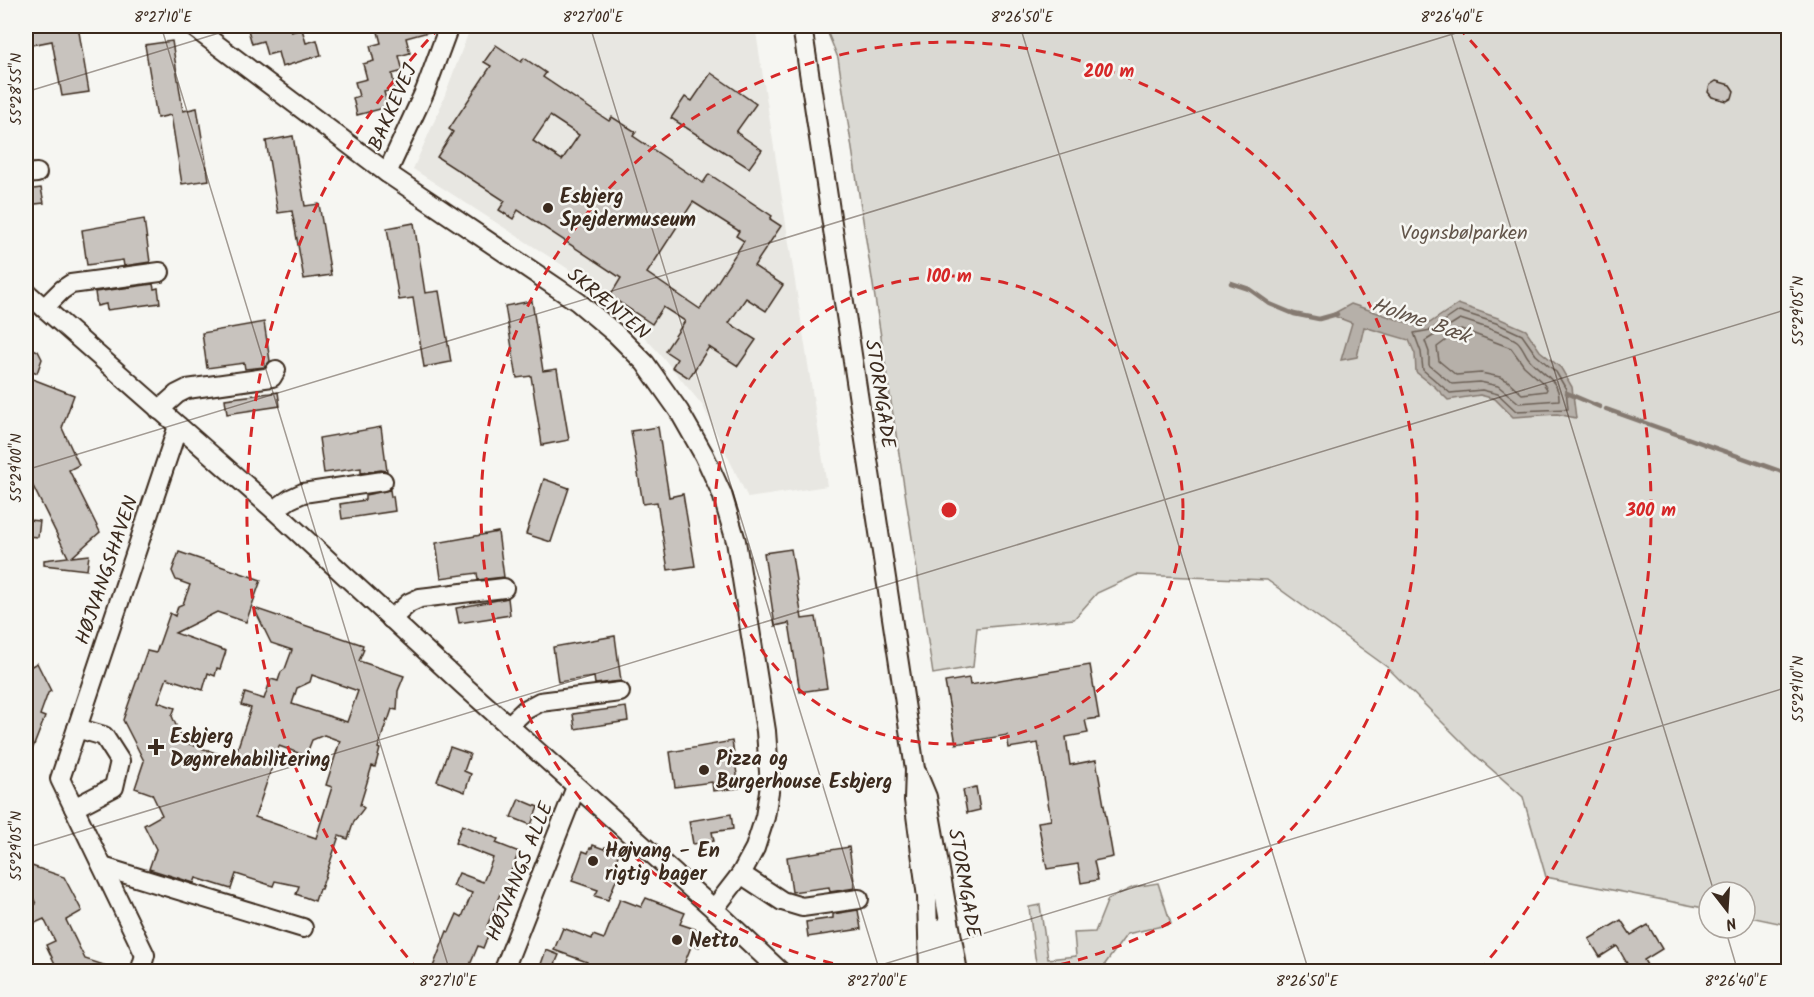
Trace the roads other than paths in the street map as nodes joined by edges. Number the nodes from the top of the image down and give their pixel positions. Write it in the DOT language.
graph roads {
  1 [pos="192,26"];
  2 [pos="449,26"];
  3 [pos="802,26"];
  4 [pos="387,173"];
  5 [pos="160,272"];
  6 [pos="26,292"];
  7 [pos="44,308"];
  8 [pos="276,370"];
  9 [pos="159,410"];
  10 [pos="178,426"];
  11 [pos="383,481"];
  12 [pos="274,510"];
  13 [pos="504,588"];
  14 [pos="391,619"];
  15 [pos="620,692"];
  16 [pos="508,726"];
  17 [pos="77,728"];
  18 [pos="915,769"];
  19 [pos="576,787"];
  20 [pos="74,808"];
  21 [pos="103,867"];
  22 [pos="741,874"];
  23 [pos="927,897"];
  24 [pos="859,899"];
  25 [pos="714,909"];
  26 [pos="303,928"];
  27 [pos="764,965"];
  28 [pos="140,972"];
  29 [pos="503,972"];
  30 [pos="781,972"];
  31 [pos="929,972"];
  32 [pos="944,972"];
  33 [pos="958,972"];
  1 -- 4 [label="street, SKRÆNTEN"];
  2 -- 4 [label="street, BAKKEVEJ"];
  3 -- 18 [label="street, STORMGADE"];
  4 -- 22 [label="street, SKRÆNTEN"];
  5 -- 7 [label="street"];
  6 -- 7 [label="street"];
  7 -- 9 [label="street"];
  8 -- 9 [label="street"];
  9 -- 10 [label="street"];
  10 -- 12 [label="street"];
  10 -- 17 [label="street, HØJVANGSHAVEN"];
  11 -- 12 [label="street"];
  12 -- 14 [label="street"];
  13 -- 14 [label="street"];
  14 -- 16 [label="street"];
  15 -- 16 [label="street"];
  16 -- 19 [label="street"];
  17 -- 20 [label="street, HØJVANGSHAVEN"];
  17 -- 20 [label="street"];
  18 -- 23 [label="street, STORMGADE"];
  18 -- 33 [label="street, STORMGADE"];
  19 -- 25 [label="street"];
  19 -- 29 [label="street, HØJVANGS ALLE"];
  20 -- 21 [label="street, HØJVANGSHAVEN"];
  21 -- 26 [label="street"];
  21 -- 28 [label="street, HØJVANGSHAVEN"];
  22 -- 24 [label="street"];
  22 -- 25 [label="street, SKRÆNTEN"];
  23 -- 31 [label="street, STORMGADE"];
  23 -- 32 [label="street"];
  25 -- 27 [label="street"];
  27 -- 30 [label="street"];
}
